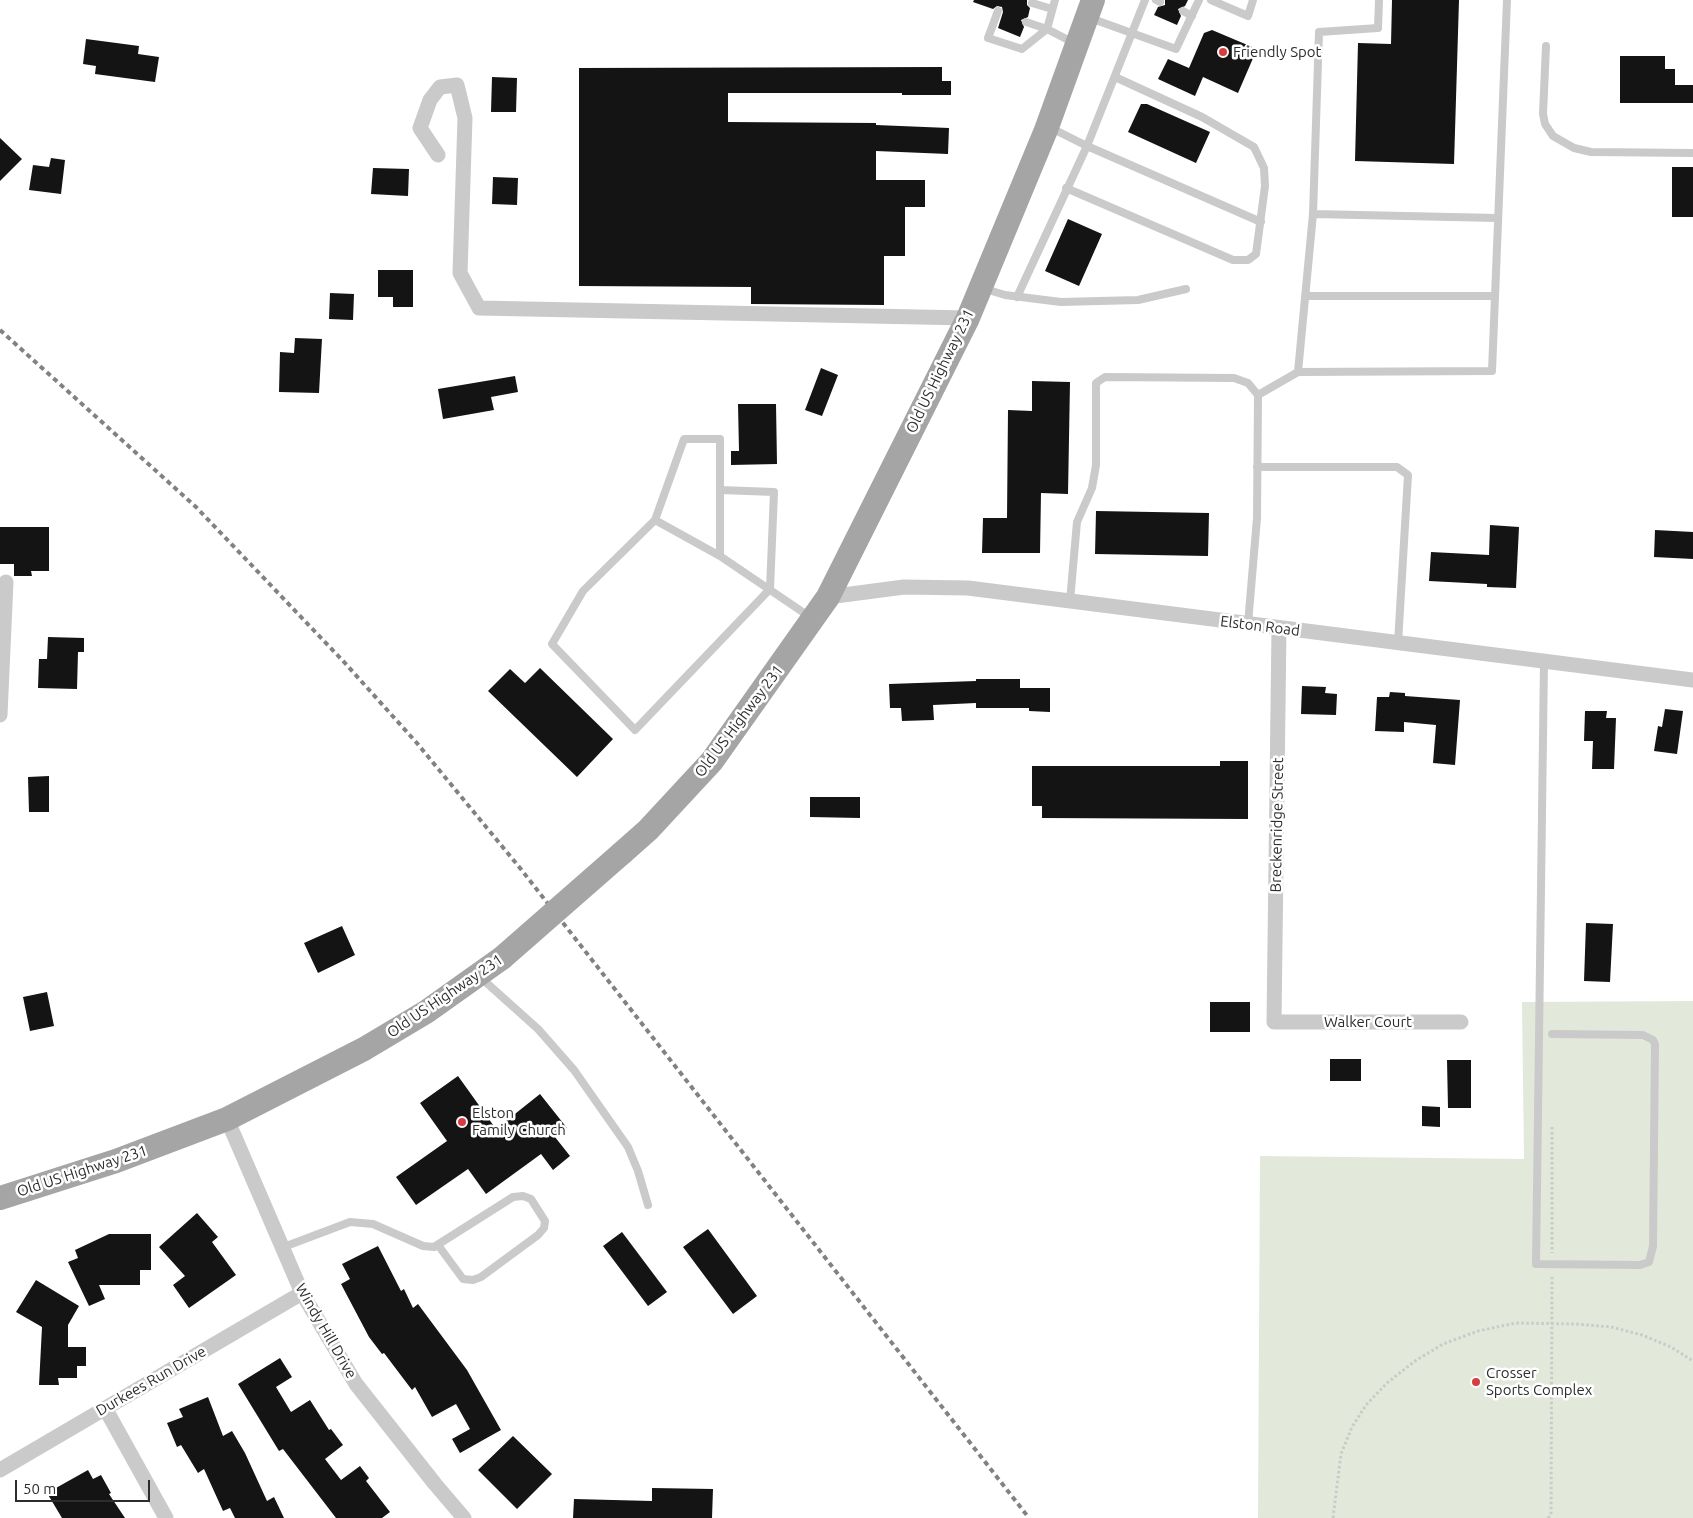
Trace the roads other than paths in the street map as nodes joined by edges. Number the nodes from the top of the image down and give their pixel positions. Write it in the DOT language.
graph roads {
  1 [pos="1055,0"];
  2 [pos="1145,0"];
  3 [pos="1199,0"];
  4 [pos="1211,0"];
  5 [pos="1253,0"];
  6 [pos="1379,0"];
  7 [pos="1507,0"];
  8 [pos="1222,2"];
  9 [pos="1032,3"];
  10 [pos="1052,9"];
  11 [pos="1090,9"];
  12 [pos="1183,11"];
  13 [pos="999,13"];
  14 [pos="1192,16"];
  15 [pos="1026,22"];
  16 [pos="1047,29"];
  17 [pos="1132,34"];
  18 [pos="1078,45"];
  19 [pos="1546,46"];
  20 [pos="1115,77"];
  21 [pos="1047,126"];
  22 [pos="1087,146"];
  23 [pos="1693,153"];
  24 [pos="438,155"];
  25 [pos="1066,188"];
  26 [pos="1313,214"];
  27 [pos="1497,218"];
  28 [pos="1261,222"];
  29 [pos="980,287"];
  30 [pos="1186,289"];
  31 [pos="1306,296"];
  32 [pos="1494,296"];
  33 [pos="1016,297"];
  34 [pos="968,318"];
  35 [pos="1298,372"];
  36 [pos="1258,395"];
  37 [pos="1257,467"];
  38 [pos="720,490"];
  39 [pos="655,520"];
  40 [pos="720,556"];
  41 [pos="6,582"];
  42 [pos="770,589"];
  43 [pos="828,597"];
  44 [pos="1070,600"];
  45 [pos="813,619"];
  46 [pos="1248,624"];
  47 [pos="1279,628"];
  48 [pos="1398,643"];
  49 [pos="1544,662"];
  50 [pos="1693,680"];
  51 [pos="0,715"];
  52 [pos="478,975"];
  53 [pos="1274,1022"];
  54 [pos="1461,1022"];
  55 [pos="1552,1034"];
  56 [pos="227,1119"];
  57 [pos="0,1198"];
  58 [pos="648,1205"];
  59 [pos="438,1245"];
  60 [pos="281,1248"];
  61 [pos="302,1293"];
  62 [pos="105,1408"];
  63 [pos="0,1470"];
  64 [pos="166,1518"];
  65 [pos="464,1518"];
  1 -- 10 [label="lane"];
  2 -- 17 [label="lane"];
  3 -- 14 [label="lane"];
  4 -- 8 [label="lane"];
  5 -- 8 [label="lane"];
  6 -- 26 [label="lane"];
  7 -- 27 [label="lane"];
  9 -- 10 [label="lane"];
  10 -- 16 [label="lane"];
  11 -- 17 [label="lane"];
  11 -- 18 [label="main road, Old US Highway 231"];
  12 -- 14 [label="lane"];
  13 -- 16 [label="lane"];
  14 -- 17 [label="lane"];
  15 -- 16 [label="lane"];
  16 -- 18 [label="lane"];
  17 -- 20 [label="lane"];
  18 -- 21 [label="main road, Old US Highway 231"];
  19 -- 23 [label="lane"];
  20 -- 22 [label="lane"];
  20 -- 28 [label="lane"];
  21 -- 22 [label="lane"];
  21 -- 29 [label="main road, Old US Highway 231"];
  22 -- 25 [label="lane"];
  22 -- 28 [label="lane"];
  24 -- 34 [label="street"];
  25 -- 28 [label="lane"];
  25 -- 33 [label="lane"];
  26 -- 27 [label="lane"];
  26 -- 31 [label="lane"];
  27 -- 32 [label="lane"];
  29 -- 33 [label="lane"];
  29 -- 34 [label="main road, Old US Highway 231"];
  30 -- 33 [label="lane"];
  31 -- 32 [label="lane"];
  31 -- 35 [label="lane"];
  32 -- 35 [label="lane"];
  34 -- 43 [label="main road, Old US Highway 231"];
  35 -- 36 [label="lane"];
  36 -- 37 [label="lane"];
  36 -- 44 [label="lane"];
  37 -- 46 [label="lane"];
  37 -- 48 [label="lane"];
  38 -- 39 [label="lane"];
  38 -- 40 [label="lane"];
  38 -- 42 [label="lane"];
  39 -- 40 [label="lane"];
  39 -- 42 [label="lane"];
  40 -- 42 [label="lane"];
  41 -- 51 [label="street"];
  42 -- 45 [label="lane"];
  43 -- 44 [label="street, Elston Road"];
  43 -- 45 [label="main road, Old US Highway 231"];
  44 -- 46 [label="street, Elston Road"];
  45 -- 52 [label="main road, Old US Highway 231, bridge"];
  46 -- 47 [label="street, Elston Road"];
  47 -- 48 [label="street, Elston Road"];
  47 -- 53 [label="street, Breckenridge Street"];
  48 -- 49 [label="street, Elston Road"];
  49 -- 50 [label="street, Elston Road"];
  49 -- 55 [label="lane"];
  52 -- 56 [label="main road, Old US Highway 231"];
  52 -- 58 [label="lane"];
  53 -- 54 [label="street, Walker Court"];
  56 -- 57 [label="main road, Old US Highway 231"];
  56 -- 60 [label="street, Windy Hill Drive"];
  59 -- 59 [label="lane"];
  59 -- 60 [label="lane"];
  60 -- 61 [label="street, Windy Hill Drive"];
  61 -- 62 [label="street, Durkees Run Drive"];
  61 -- 65 [label="street, Windy Hill Drive"];
  62 -- 63 [label="street, Durkees Run Drive"];
  62 -- 64 [label="street"];
}
